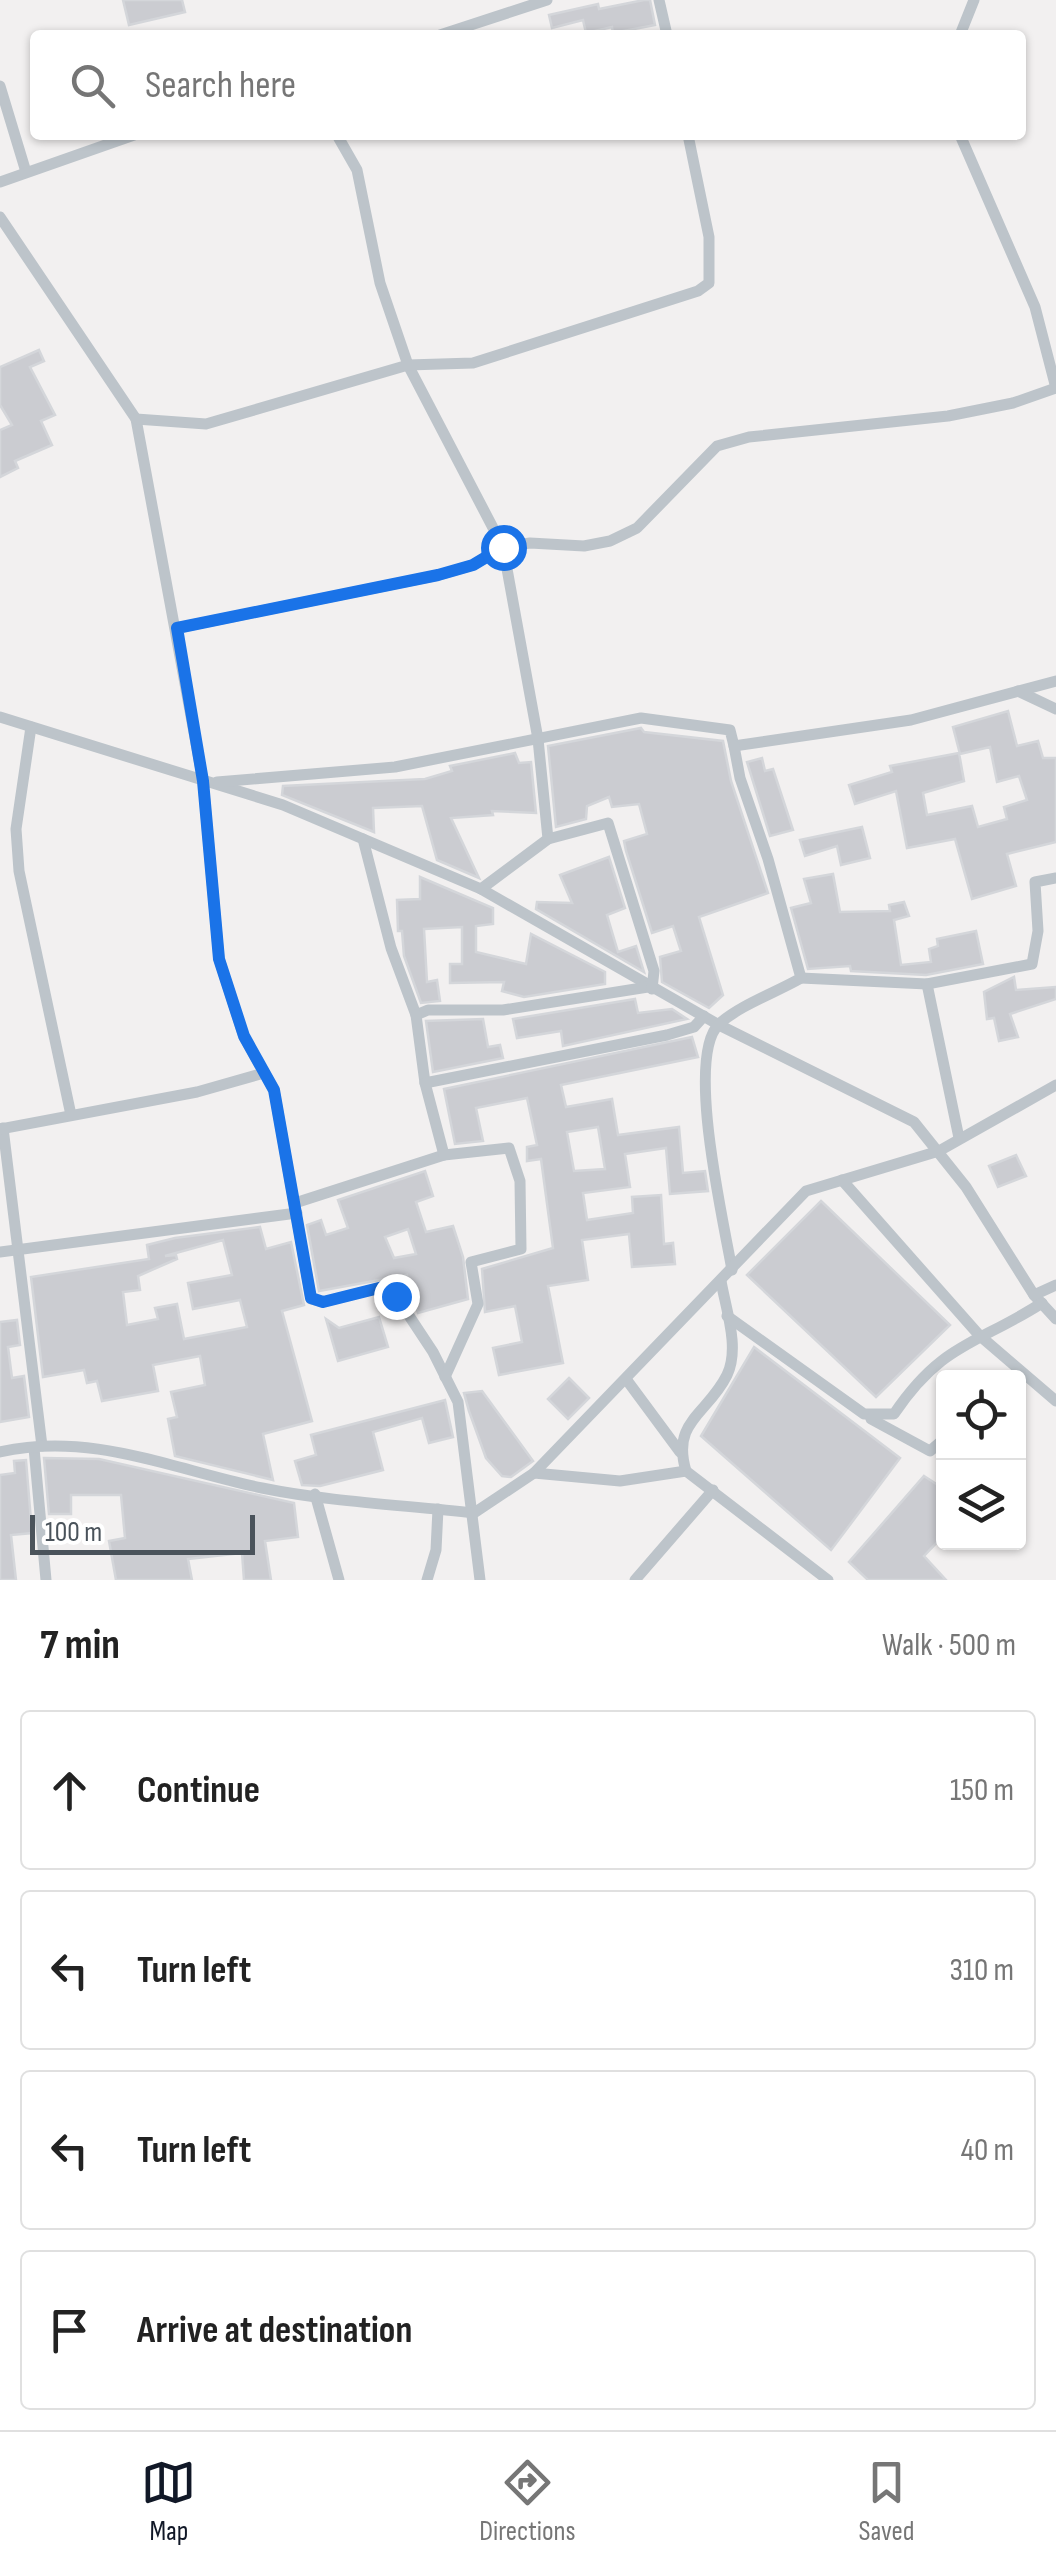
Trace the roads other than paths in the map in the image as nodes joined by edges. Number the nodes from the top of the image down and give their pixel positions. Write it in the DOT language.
graph roads {
  1 [pos="547,0"];
  2 [pos="659,0"];
  3 [pos="974,0"];
  4 [pos="455,30"];
  5 [pos="666,30"];
  6 [pos="962,30"];
  7 [pos="0,86"];
  8 [pos="119,140"];
  9 [pos="340,140"];
  10 [pos="689,140"];
  11 [pos="962,140"];
  12 [pos="26,172"];
  13 [pos="0,182"];
  14 [pos="0,217"];
  15 [pos="408,365"];
  16 [pos="1056,388"];
  17 [pos="136,418"];
  18 [pos="503,547"];
  19 [pos="177,628"];
  20 [pos="1056,681"];
  21 [pos="1018,691"];
  22 [pos="1056,710"];
  23 [pos="0,717"];
  24 [pos="30,727"];
  25 [pos="538,739"];
  26 [pos="734,746"];
  27 [pos="203,781"];
  28 [pos="363,839"];
  29 [pos="548,839"];
  30 [pos="1056,878"];
  31 [pos="481,890"];
  32 [pos="801,978"];
  33 [pos="927,984"];
  34 [pos="650,988"];
  35 [pos="416,1015"];
  36 [pos="704,1016"];
  37 [pos="719,1025"];
  38 [pos="264,1072"];
  39 [pos="425,1083"];
  40 [pos="1056,1085"];
  41 [pos="72,1115"];
  42 [pos="1,1128"];
  43 [pos="959,1138"];
  44 [pos="939,1151"];
  45 [pos="444,1154"];
  46 [pos="842,1180"];
  47 [pos="296,1208"];
  48 [pos="18,1250"];
  49 [pos="0,1252"];
  50 [pos="732,1270"];
  51 [pos="721,1281"];
  52 [pos="1056,1285"];
  53 [pos="1038,1299"];
  54 [pos="727,1316"];
  55 [pos="1056,1319"];
  56 [pos="979,1336"];
  57 [pos="446,1377"];
  58 [pos="626,1378"];
  59 [pos="1034,1383"];
  60 [pos="1026,1384"];
  61 [pos="1056,1401"];
  62 [pos="864,1414"];
  63 [pos="936,1446"];
  64 [pos="38,1447"];
  65 [pos="0,1452"];
  66 [pos="680,1452"];
  67 [pos="686,1471"];
  68 [pos="534,1473"];
  69 [pos="714,1490"];
  70 [pos="315,1494"];
  71 [pos="438,1509"];
  72 [pos="474,1513"];
  73 [pos="819,1577"];
  74 [pos="430,1579"];
  75 [pos="46,1580"];
  76 [pos="338,1580"];
  77 [pos="480,1580"];
  78 [pos="635,1580"];
  1 -- 4 [label="street"];
  2 -- 5 [label="street"];
  3 -- 6 [label="street"];
  7 -- 12 [label="street"];
  8 -- 12 [label="street"];
  9 -- 15 [label="street"];
  10 -- 15 [label="street"];
  11 -- 16 [label="street"];
  12 -- 13 [label="street"];
  14 -- 17 [label="street"];
  15 -- 17 [label="street"];
  15 -- 18 [label="street"];
  16 -- 18 [label="street"];
  17 -- 19 [label="street"];
  18 -- 19 [label="street"];
  18 -- 25 [label="street"];
  19 -- 27 [label="street"];
  20 -- 21 [label="street"];
  21 -- 22 [label="street"];
  21 -- 26 [label="street"];
  23 -- 24 [label="street"];
  24 -- 27 [label="street"];
  24 -- 41 [label="street"];
  25 -- 26 [label="street"];
  25 -- 27 [label="street"];
  25 -- 29 [label="street"];
  26 -- 32 [label="street"];
  27 -- 28 [label="street"];
  27 -- 38 [label="street"];
  28 -- 31 [label="street"];
  28 -- 35 [label="street"];
  29 -- 31 [label="street"];
  29 -- 34 [label="street"];
  30 -- 33 [label="street"];
  31 -- 34 [label="street"];
  32 -- 33 [label="street"];
  32 -- 37 [label="street"];
  33 -- 43 [label="street"];
  34 -- 35 [label="street"];
  34 -- 36 [label="street"];
  35 -- 39 [label="street"];
  36 -- 37 [label="street"];
  36 -- 39 [label="street"];
  37 -- 44 [label="street"];
  37 -- 50 [label="street"];
  38 -- 41 [label="street"];
  38 -- 47 [label="street"];
  39 -- 45 [label="street"];
  40 -- 43 [label="street"];
  41 -- 42 [label="street"];
  42 -- 48 [label="street"];
  43 -- 44 [label="street"];
  44 -- 46 [label="street"];
  44 -- 53 [label="street"];
  45 -- 47 [label="street"];
  45 -- 57 [label="street"];
  46 -- 50 [label="street"];
  46 -- 56 [label="street"];
  47 -- 48 [label="street"];
  47 -- 57 [label="street"];
  48 -- 49 [label="street"];
  48 -- 64 [label="street"];
  50 -- 51 [label="street"];
  51 -- 54 [label="street"];
  51 -- 58 [label="street"];
  52 -- 53 [label="street"];
  53 -- 55 [label="street"];
  53 -- 56 [label="street"];
  54 -- 62 [label="street"];
  54 -- 66 [label="street"];
  56 -- 59 [label="street"];
  56 -- 62 [label="street"];
  57 -- 72 [label="street"];
  58 -- 66 [label="street"];
  58 -- 68 [label="street"];
  59 -- 60 [label="street"];
  59 -- 61 [label="street"];
  62 -- 63 [label="street"];
  64 -- 65 [label="street"];
  64 -- 70 [label="street"];
  64 -- 75 [label="street"];
  66 -- 67 [label="street"];
  67 -- 68 [label="street"];
  67 -- 69 [label="street"];
  68 -- 72 [label="street"];
  69 -- 73 [label="street"];
  69 -- 78 [label="street"];
  70 -- 71 [label="street"];
  70 -- 76 [label="street"];
  71 -- 72 [label="street"];
  71 -- 74 [label="street"];
  72 -- 77 [label="street"];
}
